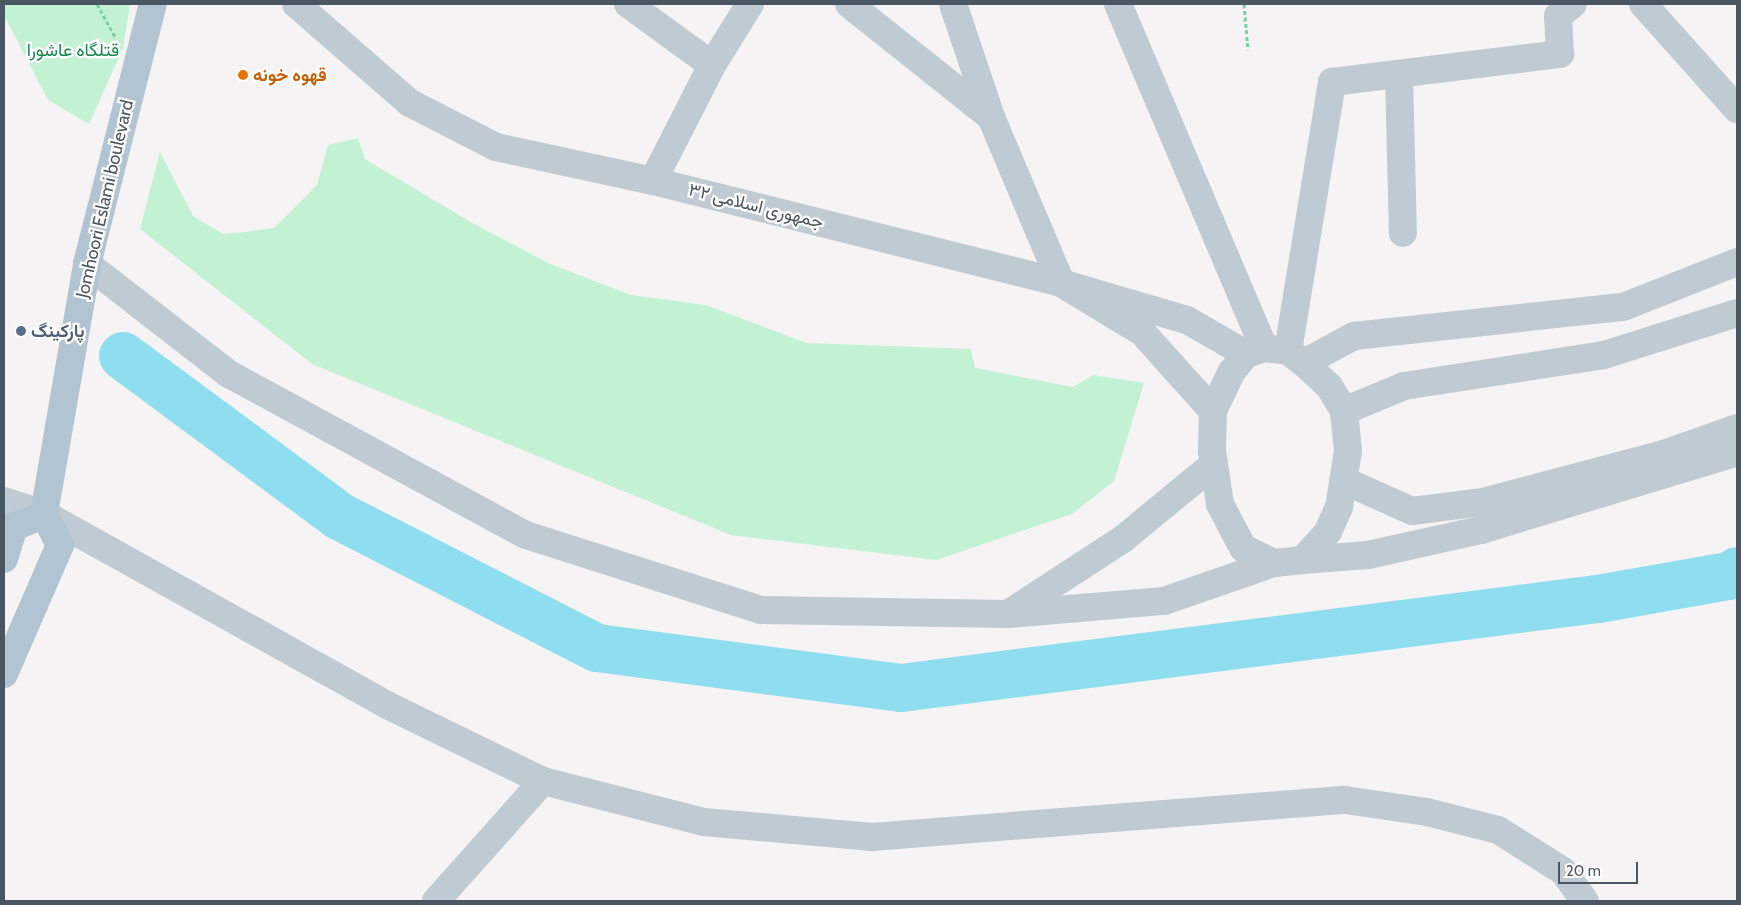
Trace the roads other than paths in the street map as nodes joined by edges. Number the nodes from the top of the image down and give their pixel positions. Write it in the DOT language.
graph roads {
  1 [pos="153,4"];
  2 [pos="296,4"];
  3 [pos="628,4"];
  4 [pos="750,4"];
  5 [pos="849,4"];
  6 [pos="953,4"];
  7 [pos="1118,4"];
  8 [pos="1573,4"];
  9 [pos="1643,4"];
  10 [pos="712,65"];
  11 [pos="1399,74"];
  12 [pos="1737,109"];
  13 [pos="991,117"];
  14 [pos="653,181"];
  15 [pos="1403,233"];
  16 [pos="1737,262"];
  17 [pos="87,264"];
  18 [pos="1061,283"];
  19 [pos="1737,313"];
  20 [pos="1276,354"];
  21 [pos="1213,410"];
  22 [pos="1344,411"];
  23 [pos="1737,428"];
  24 [pos="1737,452"];
  25 [pos="1214,464"];
  26 [pos="1345,481"];
  27 [pos="4,501"];
  28 [pos="44,514"];
  29 [pos="4,559"];
  30 [pos="1303,560"];
  31 [pos="1274,563"];
  32 [pos="1008,614"];
  33 [pos="4,674"];
  34 [pos="543,781"];
  35 [pos="436,901"];
  36 [pos="1585,901"];
  1 -- 17 [label="main road, Jomhoori Eslami boulevard"];
  2 -- 14 [label="street, جمهوری اسلامی ۳۲"];
  3 -- 10 [label="street"];
  4 -- 10 [label="street"];
  5 -- 13 [label="street"];
  6 -- 13 [label="street"];
  7 -- 20 [label="street"];
  8 -- 11 [label="street"];
  9 -- 12 [label="street"];
  10 -- 14 [label="street"];
  11 -- 15 [label="street"];
  11 -- 20 [label="street"];
  13 -- 18 [label="street"];
  14 -- 18 [label="street, جمهوری اسلامی ۳۲"];
  16 -- 20 [label="street"];
  17 -- 28 [label="main road, Jomhoori Eslami boulevard"];
  17 -- 32 [label="street"];
  18 -- 20 [label="street, جمهوری اسلامی ۳۲"];
  18 -- 21 [label="street"];
  19 -- 22 [label="street"];
  20 -- 21 [label="street"];
  20 -- 22 [label="street"];
  21 -- 25 [label="street"];
  22 -- 26 [label="street"];
  23 -- 26 [label="street"];
  24 -- 30 [label="street"];
  25 -- 31 [label="street"];
  25 -- 32 [label="street"];
  26 -- 30 [label="street"];
  27 -- 28 [label="street"];
  28 -- 29 [label="main road"];
  28 -- 33 [label="main road"];
  28 -- 34 [label="street"];
  30 -- 31 [label="street"];
  31 -- 32 [label="street"];
  34 -- 35 [label="street"];
  34 -- 36 [label="street"];
}
